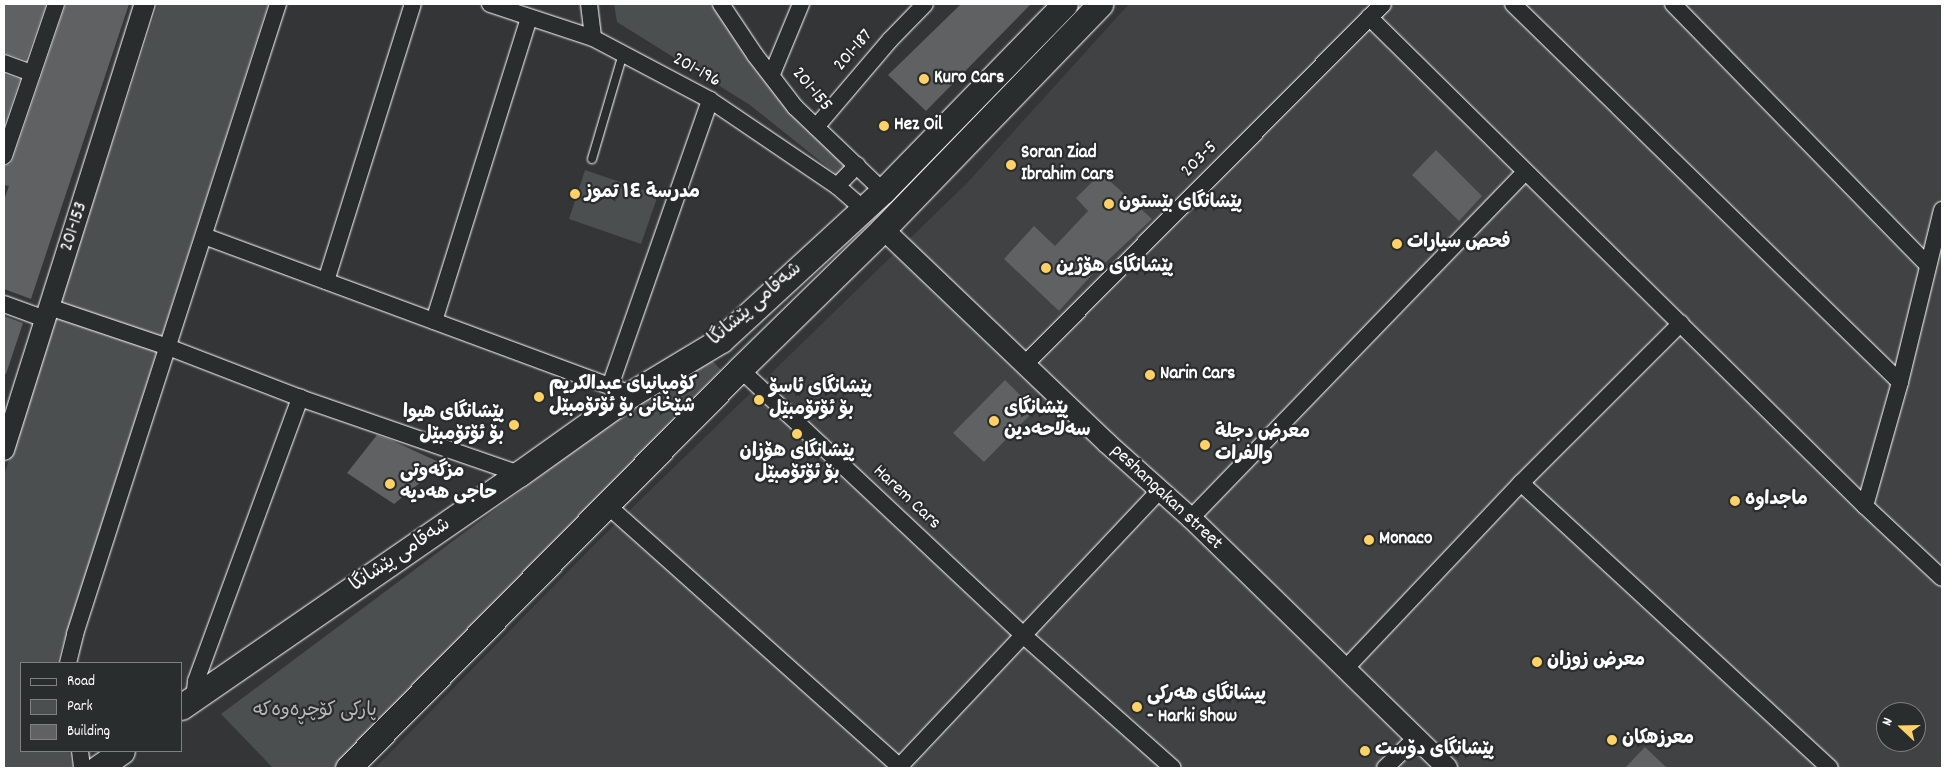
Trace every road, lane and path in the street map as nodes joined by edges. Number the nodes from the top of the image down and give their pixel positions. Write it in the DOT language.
graph roads {
  1 [pos="56,4"];
  2 [pos="145,4"];
  3 [pos="278,4"];
  4 [pos="413,4"];
  5 [pos="490,4"];
  6 [pos="590,4"];
  7 [pos="720,4"];
  8 [pos="801,4"];
  9 [pos="925,4"];
  10 [pos="1065,4"];
  11 [pos="1100,4"];
  12 [pos="1383,4"];
  13 [pos="1513,4"];
  14 [pos="1673,4"];
  15 [pos="529,17"];
  16 [pos="1369,17"];
  17 [pos="593,38"];
  18 [pos="624,54"];
  19 [pos="4,63"];
  20 [pos="32,73"];
  21 [pos="772,74"];
  22 [pos="710,100"];
  23 [pos="816,127"];
  24 [pos="4,156"];
  25 [pos="592,159"];
  26 [pos="857,165"];
  27 [pos="1525,172"];
  28 [pos="837,186"];
  29 [pos="883,191"];
  30 [pos="863,209"];
  31 [pos="1942,210"];
  32 [pos="884,229"];
  33 [pos="204,236"];
  34 [pos="1928,265"];
  35 [pos="326,281"];
  36 [pos="4,304"];
  37 [pos="47,313"];
  38 [pos="434,321"];
  39 [pos="1681,323"];
  40 [pos="721,340"];
  41 [pos="168,347"];
  42 [pos="1024,365"];
  43 [pos="740,370"];
  44 [pos="1900,382"];
  45 [pos="620,390"];
  46 [pos="300,398"];
  47 [pos="8,423"];
  48 [pos="4,450"];
  49 [pos="519,474"];
  50 [pos="1521,484"];
  51 [pos="1160,490"];
  52 [pos="607,505"];
  53 [pos="1865,506"];
  54 [pos="1190,518"];
  55 [pos="1942,578"];
  56 [pos="1023,635"];
  57 [pos="68,662"];
  58 [pos="1344,669"];
  59 [pos="188,702"];
  60 [pos="1416,738"];
  61 [pos="80,752"];
  62 [pos="121,752"];
  63 [pos="900,767"];
  64 [pos="82,768"];
  65 [pos="98,768"];
  66 [pos="348,768"];
  67 [pos="1173,768"];
  68 [pos="1385,768"];
  69 [pos="1447,768"];
  70 [pos="1830,768"];
  1 -- 20 [label="street"];
  2 -- 37 [label="street, 201-153"];
  3 -- 33 [label="street"];
  4 -- 35 [label="street"];
  5 -- 15 [label="street, 201-196"];
  6 -- 17 [label="street"];
  7 -- 21 [label="street, 201-155"];
  8 -- 21 [label="street"];
  9 -- 23 [label="street, 201-187"];
  10 -- 29 [label="main road, شەقامی پێشانگا"];
  11 -- 32 [label="main road, شەقامی پێشانگا"];
  12 -- 16 [label="street, 203-5"];
  13 -- 44 [label="street"];
  14 -- 34 [label="street"];
  15 -- 17 [label="street, 201-196"];
  15 -- 38 [label="street"];
  16 -- 27 [label="street"];
  16 -- 42 [label="street, 203-5"];
  17 -- 18 [label="street, 201-196"];
  18 -- 22 [label="street, 201-196"];
  18 -- 25 [label="lane"];
  19 -- 20 [label="street"];
  20 -- 24 [label="street"];
  21 -- 23 [label="street, 201-155"];
  22 -- 28 [label="street, 201-196"];
  22 -- 45 [label="street"];
  23 -- 26 [label="street, 201-155"];
  26 -- 28 [label="street"];
  26 -- 29 [label="street, 201-155"];
  27 -- 39 [label="street"];
  27 -- 54 [label="street"];
  28 -- 30 [label="street, 201-196"];
  29 -- 30 [label="main road, شەقامی پێشانگا"];
  30 -- 40 [label="main road, شەقامی پێشانگا"];
  31 -- 34 [label="street"];
  32 -- 42 [label="street, peshangakan street"];
  32 -- 43 [label="main road, شەقامی پێشانگا"];
  33 -- 35 [label="street"];
  33 -- 41 [label="street"];
  34 -- 44 [label="street"];
  35 -- 38 [label="street"];
  36 -- 37 [label="street"];
  37 -- 41 [label="street"];
  37 -- 47 [label="street, 201-153"];
  38 -- 45 [label="street"];
  39 -- 50 [label="street"];
  39 -- 53 [label="street"];
  40 -- 43 [label="main road"];
  40 -- 45 [label="main road, شەقامی پێشانگا"];
  41 -- 46 [label="street"];
  41 -- 57 [label="street"];
  42 -- 51 [label="street, peshangakan street"];
  43 -- 52 [label="main road, شەقامی پێشانگا"];
  43 -- 56 [label="street, Harem Cars"];
  44 -- 53 [label="street"];
  45 -- 49 [label="main road, شەقامی پێشانگا"];
  46 -- 49 [label="street"];
  46 -- 59 [label="street"];
  47 -- 48 [label="street, 201-153"];
  49 -- 59 [label="main road, شەقامی پێشانگا"];
  50 -- 58 [label="street"];
  50 -- 70 [label="street"];
  51 -- 54 [label="street, peshangakan street"];
  51 -- 56 [label="street"];
  52 -- 63 [label="street"];
  52 -- 66 [label="main road, شەقامی پێشانگا"];
  53 -- 55 [label="street"];
  54 -- 58 [label="street, peshangakan street"];
  56 -- 63 [label="street"];
  56 -- 67 [label="street, Harem Cars"];
  58 -- 60 [label="street, peshangakan street"];
  60 -- 68 [label="street"];
  60 -- 69 [label="street, peshangakan street"];
  61 -- 64 [label="street"];
  62 -- 65 [label="main road"];
}
